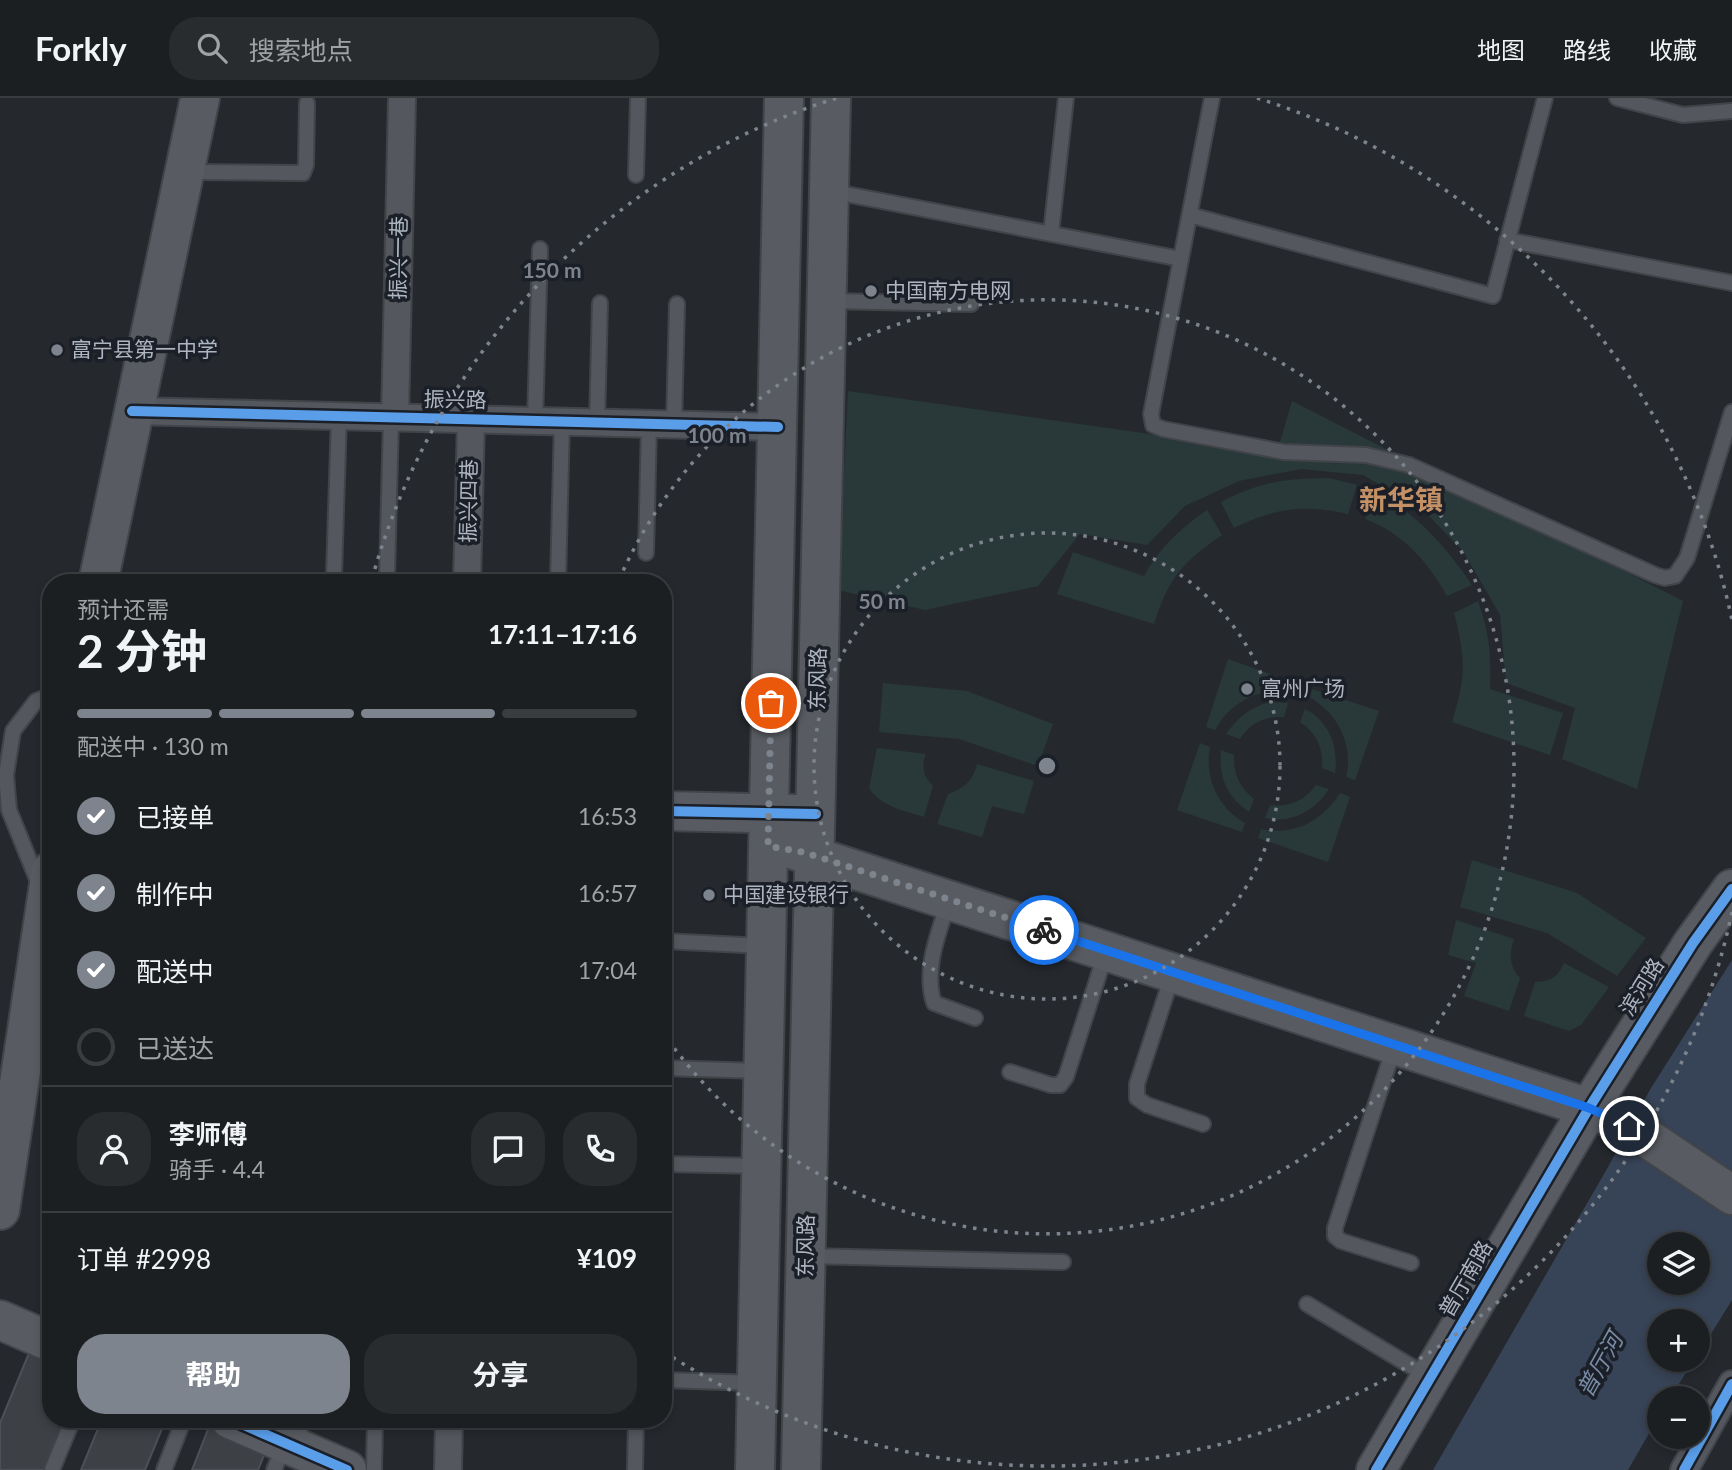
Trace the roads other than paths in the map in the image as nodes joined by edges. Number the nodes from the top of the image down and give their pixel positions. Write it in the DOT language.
graph roads {
  1 [pos="200,98"];
  2 [pos="402,98"];
  3 [pos="638,98"];
  4 [pos="784,98"];
  5 [pos="831,98"];
  6 [pos="1066,98"];
  7 [pos="1213,98"];
  8 [pos="1545,98"];
  9 [pos="1618,98"];
  10 [pos="307,103"];
  11 [pos="1732,111"];
  12 [pos="184,172"];
  13 [pos="636,175"];
  14 [pos="829,191"];
  15 [pos="1190,215"];
  16 [pos="1051,233"];
  17 [pos="1507,240"];
  18 [pos="540,249"];
  19 [pos="1181,258"];
  20 [pos="1732,283"];
  21 [pos="827,301"];
  22 [pos="600,303"];
  23 [pos="677,304"];
  24 [pos="971,304"];
  25 [pos="132,411"];
  26 [pos="1732,412"];
  27 [pos="339,416"];
  28 [pos="393,418"];
  29 [pos="471,420"];
  30 [pos="535,421"];
  31 [pos="562,422"];
  32 [pos="597,423"];
  33 [pos="662,424"];
  34 [pos="778,427"];
  35 [pos="646,553"];
  36 [pos="100,574"];
  37 [pos="334,574"];
  38 [pos="387,574"];
  39 [pos="467,574"];
  40 [pos="558,574"];
  41 [pos="42,699"];
  42 [pos="3,776"];
  43 [pos="672,813"];
  44 [pos="816,814"];
  45 [pos="769,830"];
  46 [pos="815,855"];
  47 [pos="42,874"];
  48 [pos="1732,889"];
  49 [pos="950,899"];
  50 [pos="42,927"];
  51 [pos="672,941"];
  52 [pos="766,946"];
  53 [pos="1107,950"];
  54 [pos="1174,972"];
  55 [pos="975,1018"];
  56 [pos="1395,1044"];
  57 [pos="22,1065"];
  58 [pos="672,1068"];
  59 [pos="763,1070"];
  60 [pos="1010,1072"];
  61 [pos="1589,1108"];
  62 [pos="1203,1124"];
  63 [pos="0,1128"];
  64 [pos="672,1164"];
  65 [pos="761,1166"];
  66 [pos="1732,1195"];
  67 [pos="0,1210"];
  68 [pos="806,1256"];
  69 [pos="1063,1262"];
  70 [pos="1411,1263"];
  71 [pos="1307,1304"];
  72 [pos="0,1320"];
  73 [pos="42,1338"];
  74 [pos="1430,1378"];
  75 [pos="672,1380"];
  76 [pos="757,1383"];
  77 [pos="1732,1384"];
  78 [pos="69,1428"];
  79 [pos="180,1428"];
  80 [pos="250,1428"];
  81 [pos="375,1428"];
  82 [pos="449,1428"];
  83 [pos="636,1428"];
  84 [pos="290,1446"];
  85 [pos="52,1470"];
  86 [pos="164,1470"];
  87 [pos="347,1470"];
  88 [pos="374,1470"];
  89 [pos="448,1470"];
  90 [pos="635,1470"];
  91 [pos="755,1470"];
  92 [pos="801,1470"];
  93 [pos="1376,1470"];
  94 [pos="1684,1470"];
  1 -- 12 [label="main road"];
  2 -- 28 [label="street, 振兴一巷"];
  3 -- 13 [label="lane"];
  4 -- 34 [label="main road"];
  5 -- 14 [label="main road, 东风路"];
  6 -- 16 [label="lane"];
  7 -- 15 [label="lane"];
  8 -- 17 [label="lane"];
  9 -- 11 [label="lane"];
  10 -- 12 [label="lane"];
  12 -- 25 [label="main road"];
  14 -- 16 [label="lane"];
  14 -- 21 [label="main road, 东风路"];
  15 -- 17 [label="lane"];
  15 -- 19 [label="lane"];
  16 -- 19 [label="lane"];
  17 -- 20 [label="lane"];
  18 -- 30 [label="lane"];
  19 -- 26 [label="lane"];
  21 -- 24 [label="lane"];
  21 -- 44 [label="main road, 东风路"];
  22 -- 32 [label="lane"];
  23 -- 33 [label="lane"];
  25 -- 27 [label="street, 振兴路"];
  25 -- 36 [label="main road"];
  27 -- 28 [label="street, 振兴路"];
  27 -- 37 [label="lane"];
  28 -- 29 [label="street, 振兴路"];
  28 -- 38 [label="lane"];
  29 -- 30 [label="street, 振兴路"];
  29 -- 39 [label="street, 振兴四巷"];
  30 -- 31 [label="street, 振兴路"];
  31 -- 32 [label="street, 振兴路"];
  31 -- 40 [label="lane"];
  32 -- 33 [label="street, 振兴路"];
  33 -- 34 [label="street, 振兴路"];
  33 -- 35 [label="lane"];
  34 -- 45 [label="main road"];
  41 -- 42 [label="lane"];
  42 -- 47 [label="lane"];
  43 -- 45 [label="main road"];
  44 -- 45 [label="main road"];
  44 -- 46 [label="main road, 东风路"];
  45 -- 46 [label="main road"];
  45 -- 52 [label="main road"];
  46 -- 49 [label="main road"];
  46 -- 68 [label="main road, 东风路"];
  48 -- 61 [label="main road, 滨河路"];
  49 -- 53 [label="main road"];
  49 -- 55 [label="lane"];
  50 -- 57 [label="main road"];
  51 -- 52 [label="lane"];
  52 -- 59 [label="main road"];
  53 -- 54 [label="main road"];
  53 -- 60 [label="lane"];
  54 -- 56 [label="main road"];
  54 -- 62 [label="lane"];
  56 -- 61 [label="main road"];
  56 -- 70 [label="lane"];
  57 -- 63 [label="main road"];
  57 -- 67 [label="main road"];
  58 -- 59 [label="lane"];
  59 -- 65 [label="main road"];
  61 -- 66 [label="main road"];
  61 -- 74 [label="main road, 普厅南路"];
  64 -- 65 [label="lane"];
  65 -- 76 [label="main road"];
  68 -- 69 [label="lane"];
  68 -- 92 [label="main road, 东风路"];
  71 -- 74 [label="lane"];
  72 -- 73 [label="main road"];
  74 -- 93 [label="main road, 普厅南路"];
  75 -- 76 [label="lane"];
  76 -- 91 [label="main road"];
  77 -- 94 [label="street"];
  78 -- 85 [label="lane"];
  79 -- 86 [label="lane"];
  80 -- 84 [label="main road"];
  81 -- 88 [label="lane"];
  82 -- 89 [label="street"];
  83 -- 90 [label="lane"];
  84 -- 87 [label="main road"];
}
